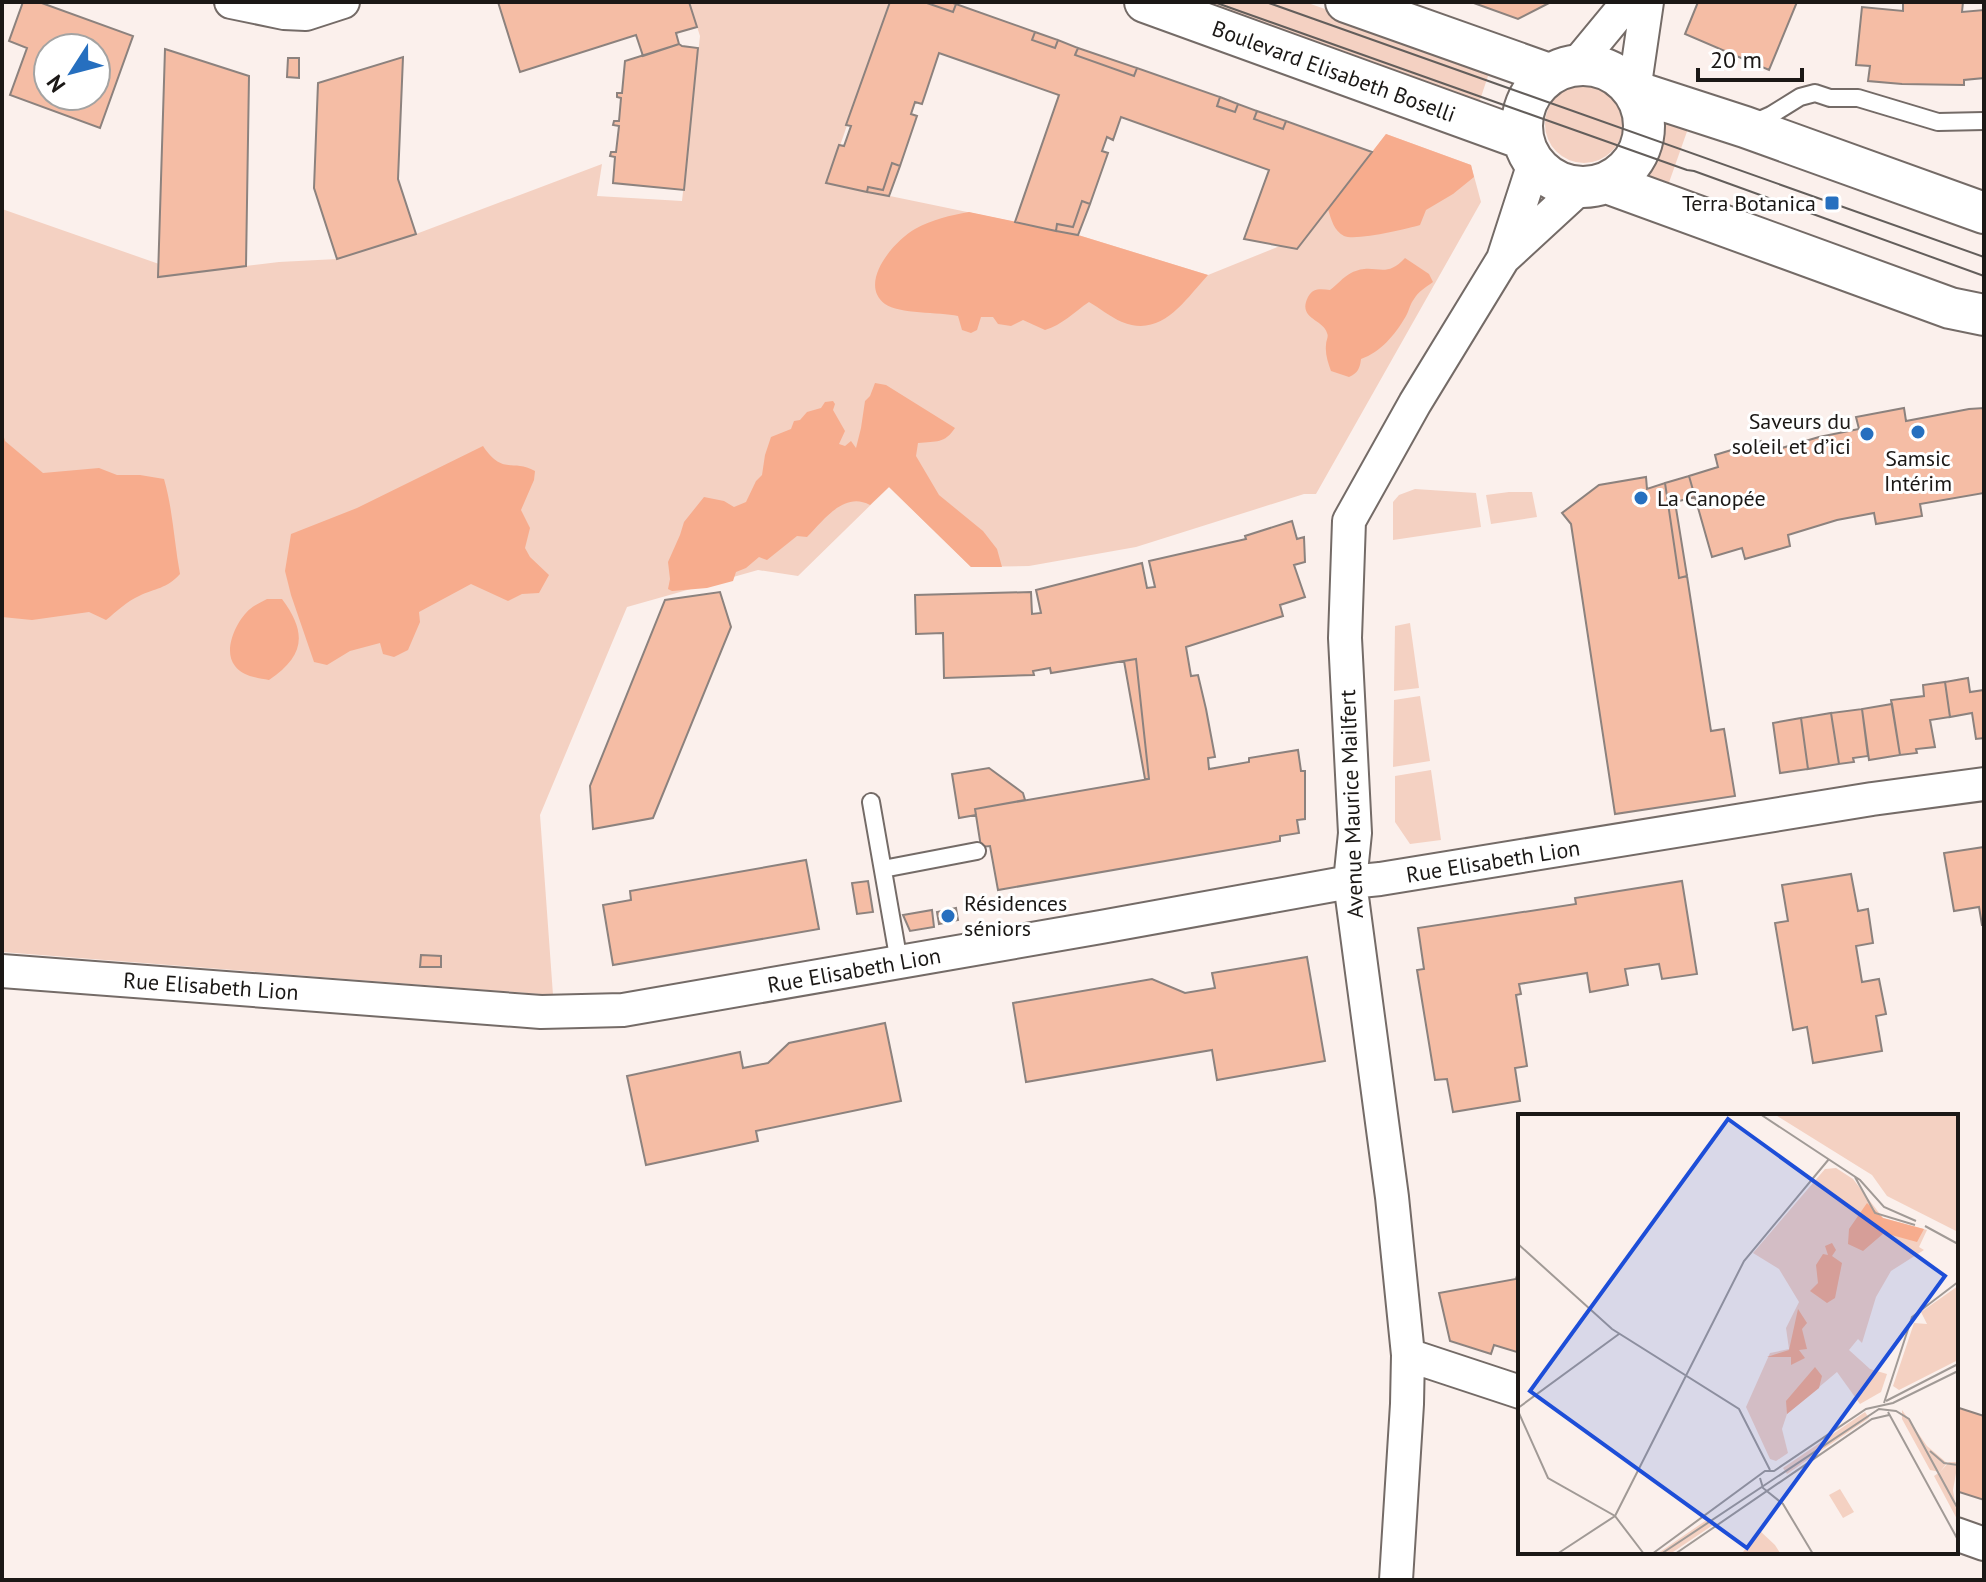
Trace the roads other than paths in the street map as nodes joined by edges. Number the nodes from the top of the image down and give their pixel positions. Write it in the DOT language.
graph roads {
  1 [pos="231,2"];
  2 [pos="343,2"];
  3 [pos="1145,2"];
  4 [pos="1346,2"];
  5 [pos="1628,2"];
  6 [pos="1647,2"];
  7 [pos="1562,69"];
  8 [pos="1634,91"];
  9 [pos="1984,121"];
  10 [pos="1745,127"];
  11 [pos="1528,151"];
  12 [pos="1594,185"];
  13 [pos="1984,213"];
  14 [pos="1503,259"];
  15 [pos="1984,315"];
  16 [pos="1984,784"];
  17 [pos="871,802"];
  18 [pos="977,851"];
  19 [pos="883,869"];
  20 [pos="1350,882"];
  21 [pos="899,962"];
  22 [pos="2,971"];
  23 [pos="1408,1355"];
  24 [pos="1518,1391"];
  25 [pos="1958,1535"];
  26 [pos="1984,1544"];
  27 [pos="1396,1580"];
  1 -- 2 [label="street"];
  3 -- 11 [label="street, Boulevard Elisabeth Boselli"];
  4 -- 7 [label="street"];
  5 -- 7 [label="street"];
  6 -- 8 [label="street"];
  7 -- 8 [label="street"];
  7 -- 11 [label="street"];
  8 -- 10 [label="street"];
  8 -- 12 [label="street"];
  9 -- 10 [label="lane"];
  10 -- 13 [label="street"];
  11 -- 12 [label="street"];
  11 -- 14 [label="street, Avenue Maurice Mailfert"];
  12 -- 14 [label="street, Avenue Maurice Mailfert"];
  12 -- 15 [label="street"];
  14 -- 20 [label="street, Avenue Maurice Mailfert"];
  16 -- 20 [label="street, Rue Elisabeth Lion"];
  17 -- 19 [label="lane"];
  18 -- 19 [label="lane"];
  19 -- 21 [label="lane"];
  20 -- 21 [label="street, Rue Elisabeth Lion"];
  20 -- 23 [label="street, Avenue Maurice Mailfert"];
  21 -- 22 [label="street, Rue Elisabeth Lion"];
  23 -- 24 [label="street"];
  23 -- 27 [label="street, Avenue Maurice Mailfert"];
  25 -- 26 [label="street"];
}
